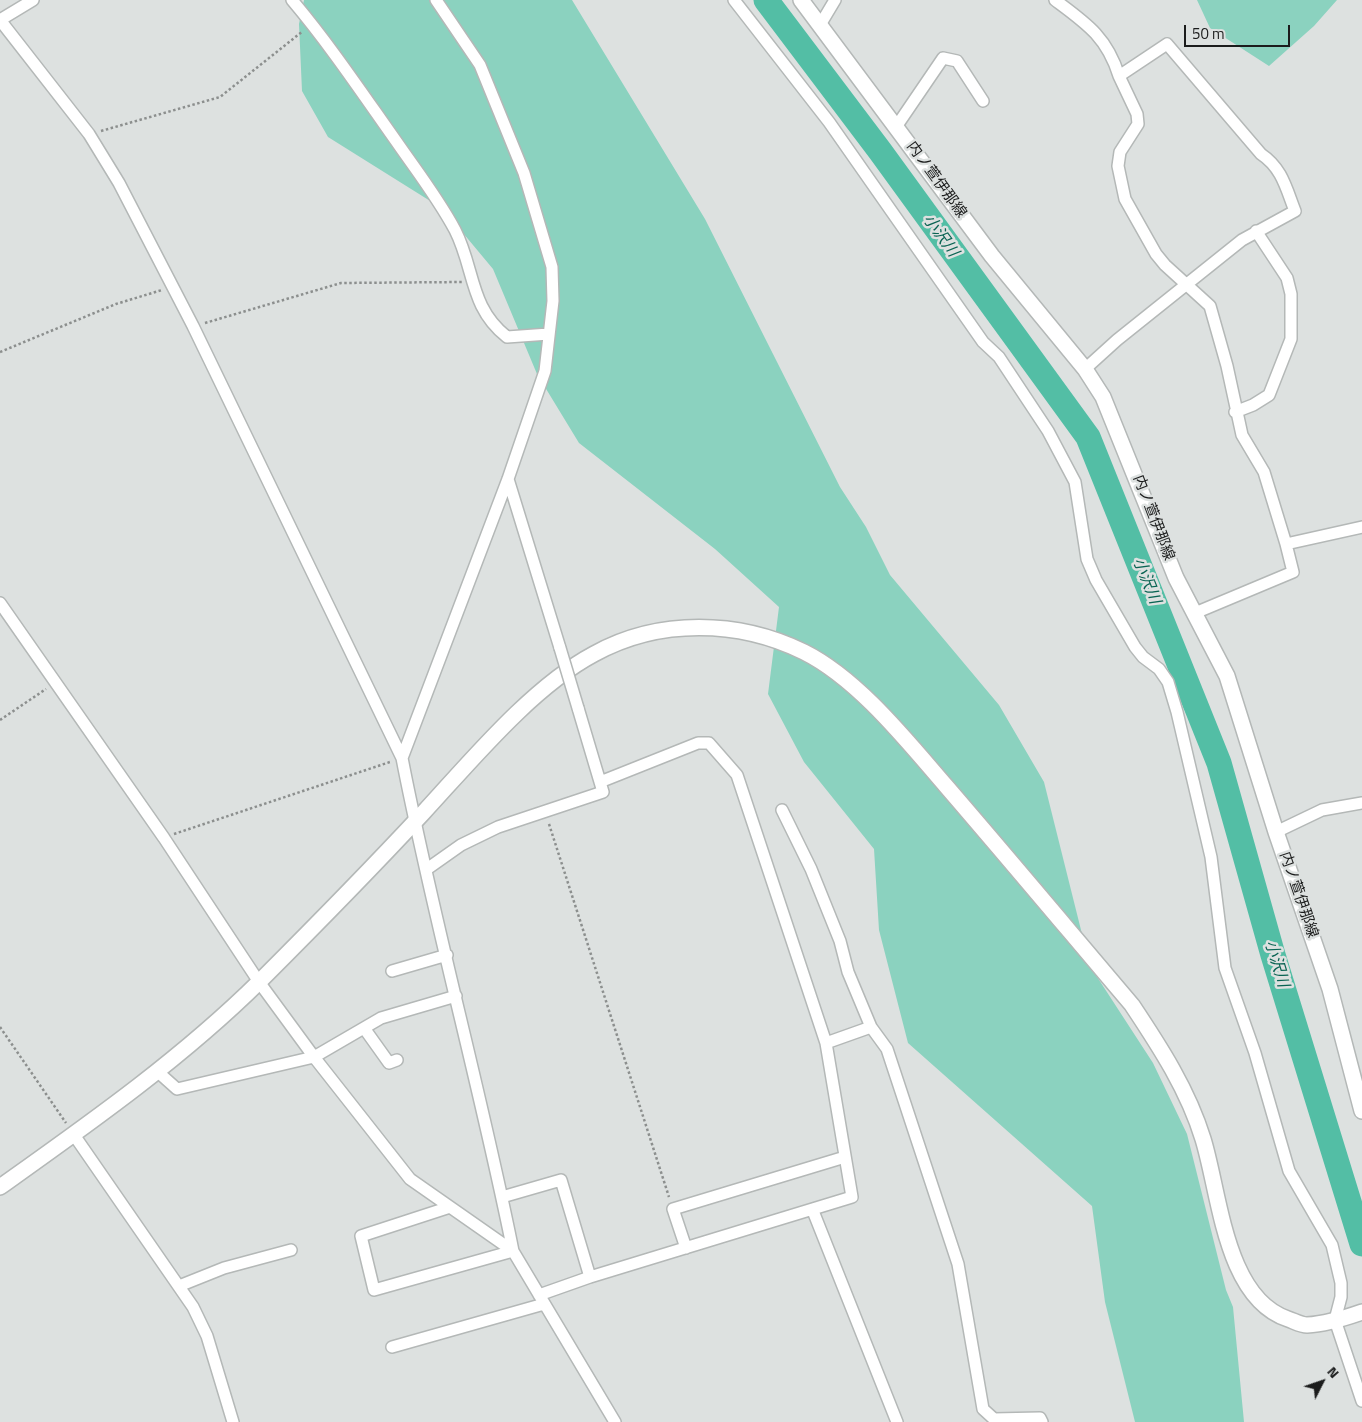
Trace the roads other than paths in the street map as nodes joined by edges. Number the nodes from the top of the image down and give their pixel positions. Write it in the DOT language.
graph roads {
  1 [pos="33,0"];
  2 [pos="292,0"];
  3 [pos="436,0"];
  4 [pos="734,0"];
  5 [pos="800,0"];
  6 [pos="835,0"];
  7 [pos="1055,0"];
  8 [pos="0,20"];
  9 [pos="820,25"];
  10 [pos="1119,76"];
  11 [pos="983,101"];
  12 [pos="896,127"];
  13 [pos="1256,230"];
  14 [pos="1187,284"];
  15 [pos="549,334"];
  16 [pos="1085,369"];
  17 [pos="1235,412"];
  18 [pos="508,479"];
  19 [pos="1362,527"];
  20 [pos="1286,544"];
  21 [pos="0,603"];
  22 [pos="1195,613"];
  23 [pos="402,758"];
  24 [pos="600,782"];
  25 [pos="1362,804"];
  26 [pos="782,810"];
  27 [pos="414,822"];
  28 [pos="1276,832"];
  29 [pos="427,869"];
  30 [pos="446,954"];
  31 [pos="392,971"];
  32 [pos="259,982"];
  33 [pos="456,996"];
  34 [pos="871,1027"];
  35 [pos="364,1028"];
  36 [pos="826,1043"];
  37 [pos="314,1057"];
  38 [pos="397,1060"];
  39 [pos="158,1072"];
  40 [pos="1362,1111"];
  41 [pos="74,1135"];
  42 [pos="845,1158"];
  43 [pos="0,1187"];
  44 [pos="502,1197"];
  45 [pos="450,1207"];
  46 [pos="813,1211"];
  47 [pos="686,1248"];
  48 [pos="291,1250"];
  49 [pos="512,1251"];
  50 [pos="590,1277"];
  51 [pos="179,1286"];
  52 [pos="541,1300"];
  53 [pos="1356,1314"];
  54 [pos="1335,1320"];
  55 [pos="392,1347"];
  56 [pos="1362,1401"];
  57 [pos="233,1422"];
  58 [pos="615,1422"];
  59 [pos="897,1422"];
  60 [pos="1042,1422"];
  1 -- 8 [label="street"];
  2 -- 15 [label="street"];
  3 -- 15 [label="street"];
  4 -- 54 [label="street"];
  5 -- 9 [label="street, 内ノ萱伊那線"];
  6 -- 9 [label="street"];
  7 -- 10 [label="street"];
  8 -- 23 [label="street"];
  9 -- 12 [label="street, 内ノ萱伊那線"];
  10 -- 13 [label="street"];
  10 -- 14 [label="street"];
  11 -- 12 [label="street"];
  12 -- 16 [label="street, 内ノ萱伊那線"];
  13 -- 14 [label="street"];
  13 -- 17 [label="street"];
  14 -- 16 [label="street"];
  14 -- 17 [label="street"];
  15 -- 18 [label="street"];
  16 -- 22 [label="street, 内ノ萱伊那線"];
  17 -- 20 [label="street"];
  18 -- 23 [label="street"];
  18 -- 24 [label="street, bridge"];
  19 -- 20 [label="street"];
  20 -- 22 [label="street"];
  21 -- 32 [label="street"];
  22 -- 28 [label="street, 内ノ萱伊那線"];
  23 -- 27 [label="street"];
  24 -- 29 [label="street"];
  24 -- 36 [label="street"];
  25 -- 28 [label="street"];
  26 -- 34 [label="street"];
  27 -- 29 [label="street"];
  27 -- 32 [label="street"];
  27 -- 54 [label="street"];
  28 -- 40 [label="street, 内ノ萱伊那線"];
  29 -- 30 [label="street"];
  30 -- 31 [label="street"];
  30 -- 33 [label="street"];
  32 -- 37 [label="street"];
  32 -- 39 [label="street"];
  33 -- 35 [label="street"];
  33 -- 44 [label="street"];
  34 -- 36 [label="street"];
  34 -- 60 [label="street"];
  35 -- 37 [label="street"];
  35 -- 38 [label="street"];
  36 -- 42 [label="street"];
  37 -- 39 [label="street"];
  37 -- 45 [label="street"];
  39 -- 41 [label="street"];
  41 -- 43 [label="street"];
  41 -- 51 [label="street"];
  42 -- 46 [label="street"];
  42 -- 47 [label="street"];
  44 -- 49 [label="street"];
  44 -- 50 [label="street"];
  45 -- 49 [label="street"];
  45 -- 49 [label="street"];
  46 -- 47 [label="street"];
  46 -- 59 [label="street"];
  47 -- 50 [label="street"];
  48 -- 51 [label="street"];
  49 -- 52 [label="street"];
  50 -- 52 [label="street"];
  51 -- 57 [label="street"];
  52 -- 55 [label="street"];
  52 -- 58 [label="street"];
  53 -- 54 [label="street"];
  54 -- 56 [label="street"];
}
